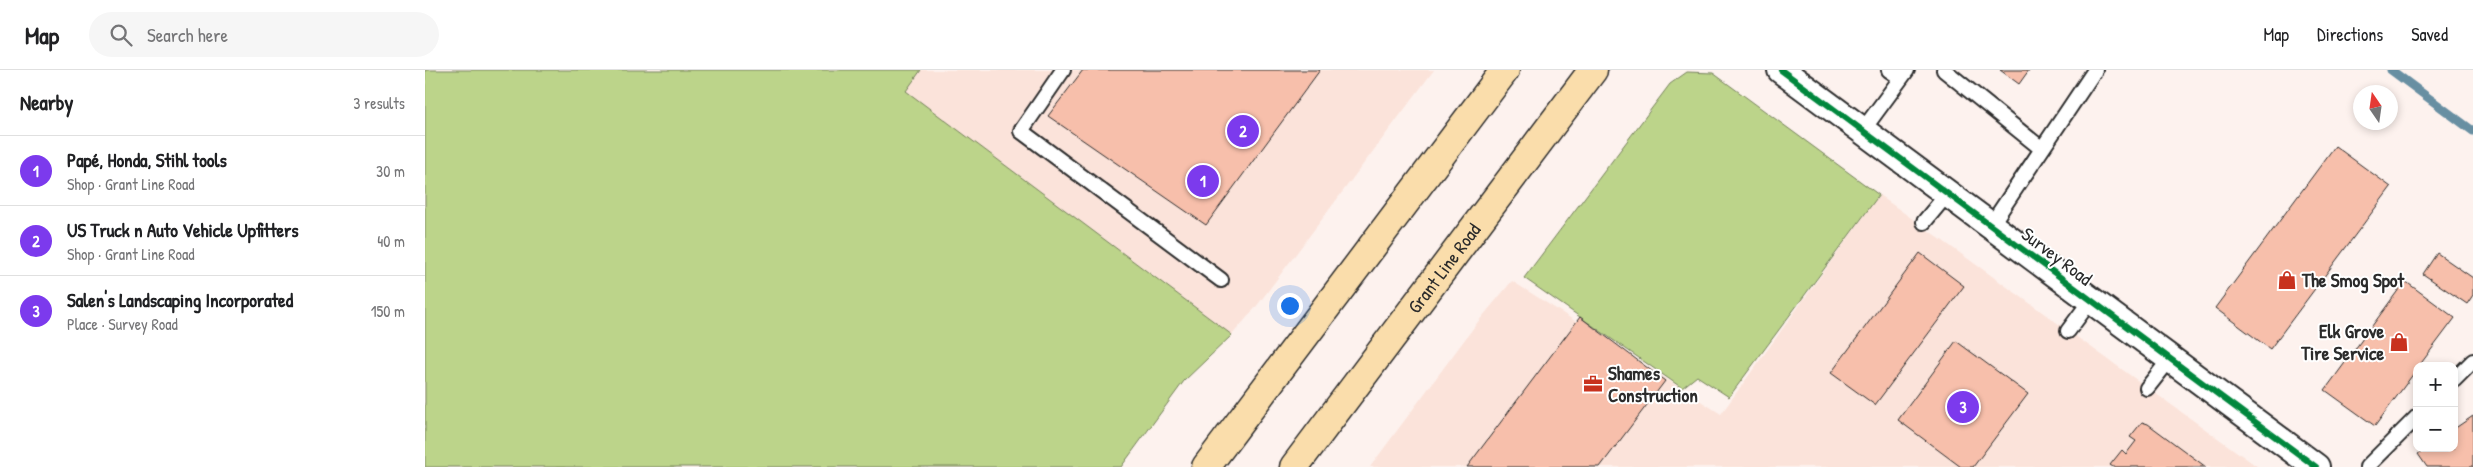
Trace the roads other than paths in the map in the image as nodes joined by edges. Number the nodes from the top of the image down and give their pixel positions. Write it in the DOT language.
graph roads {
  1 [pos="1063,70"];
  2 [pos="1505,70"];
  3 [pos="1593,70"];
  4 [pos="1781,70"];
  5 [pos="1944,70"];
  6 [pos="2095,70"];
  7 [pos="1899,73"];
  8 [pos="1863,130"];
  9 [pos="2042,149"];
  10 [pos="1948,193"];
  11 [pos="1924,222"];
  12 [pos="1991,225"];
  13 [pos="1221,280"];
  14 [pos="2091,300"];
  15 [pos="2068,332"];
  16 [pos="2170,359"];
  17 [pos="2473,361"];
  18 [pos="2458,376"];
  19 [pos="2147,388"];
  20 [pos="2413,421"];
  21 [pos="2300,462"];
  22 [pos="1296,466"];
  23 [pos="1206,467"];
  24 [pos="2367,467"];
  1 -- 13 [label="lane"];
  2 -- 23 [label="main road"];
  3 -- 22 [label="main road, Grant Line Road"];
  4 -- 8 [label="street, Survey Road"];
  5 -- 9 [label="lane"];
  6 -- 9 [label="lane"];
  7 -- 8 [label="lane"];
  8 -- 10 [label="street, Survey Road"];
  9 -- 12 [label="lane"];
  10 -- 11 [label="lane"];
  10 -- 12 [label="street, Survey Road"];
  12 -- 14 [label="street, Survey Road"];
  14 -- 15 [label="lane"];
  14 -- 16 [label="street, Survey Road"];
  16 -- 19 [label="lane"];
  16 -- 21 [label="street, Survey Road"];
  17 -- 18 [label="lane"];
  20 -- 24 [label="lane"];
}
